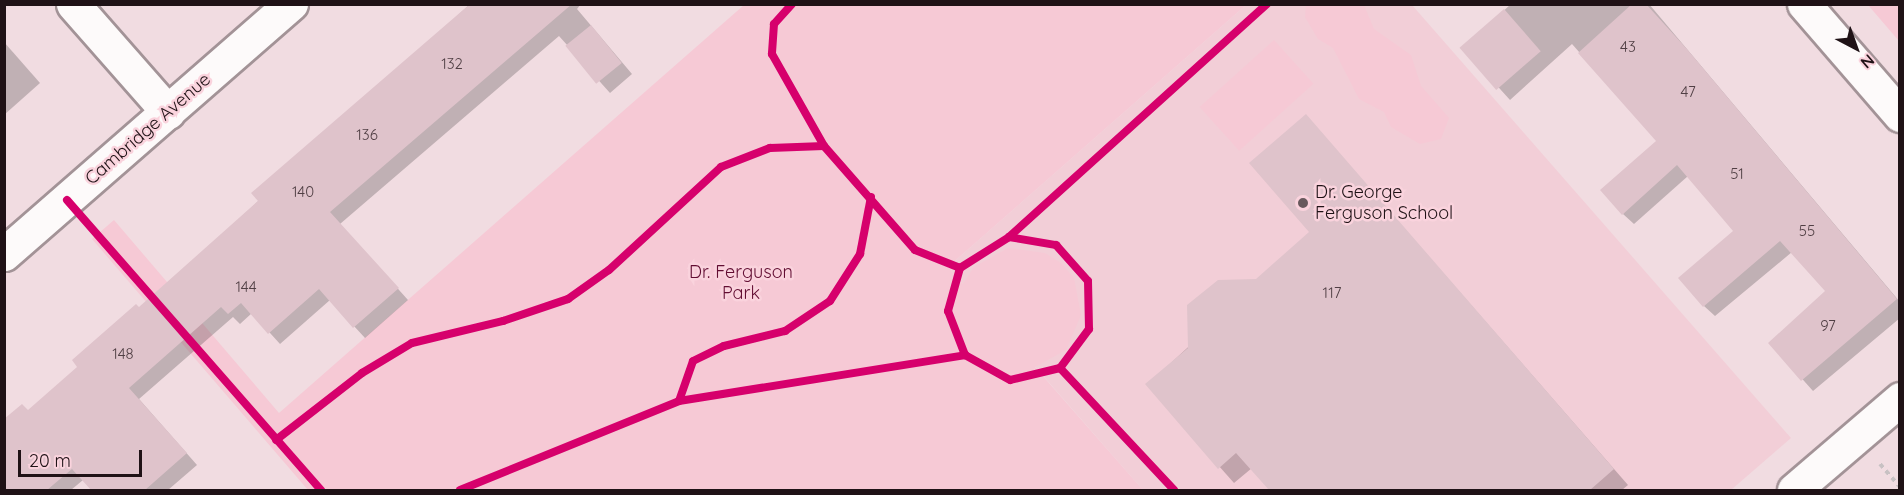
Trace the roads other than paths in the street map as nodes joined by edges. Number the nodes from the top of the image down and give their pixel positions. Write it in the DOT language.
graph roads {
  1 [pos="74,4"];
  2 [pos="291,4"];
  3 [pos="1804,4"];
  4 [pos="168,112"];
  5 [pos="1899,115"];
  6 [pos="4,254"];
  7 [pos="1899,399"];
  8 [pos="1794,490"];
  1 -- 4 [label="street"];
  2 -- 4 [label="street, Cambridge Avenue"];
  3 -- 5 [label="street"];
  4 -- 6 [label="street, Cambridge Avenue"];
  7 -- 8 [label="street"];
}
